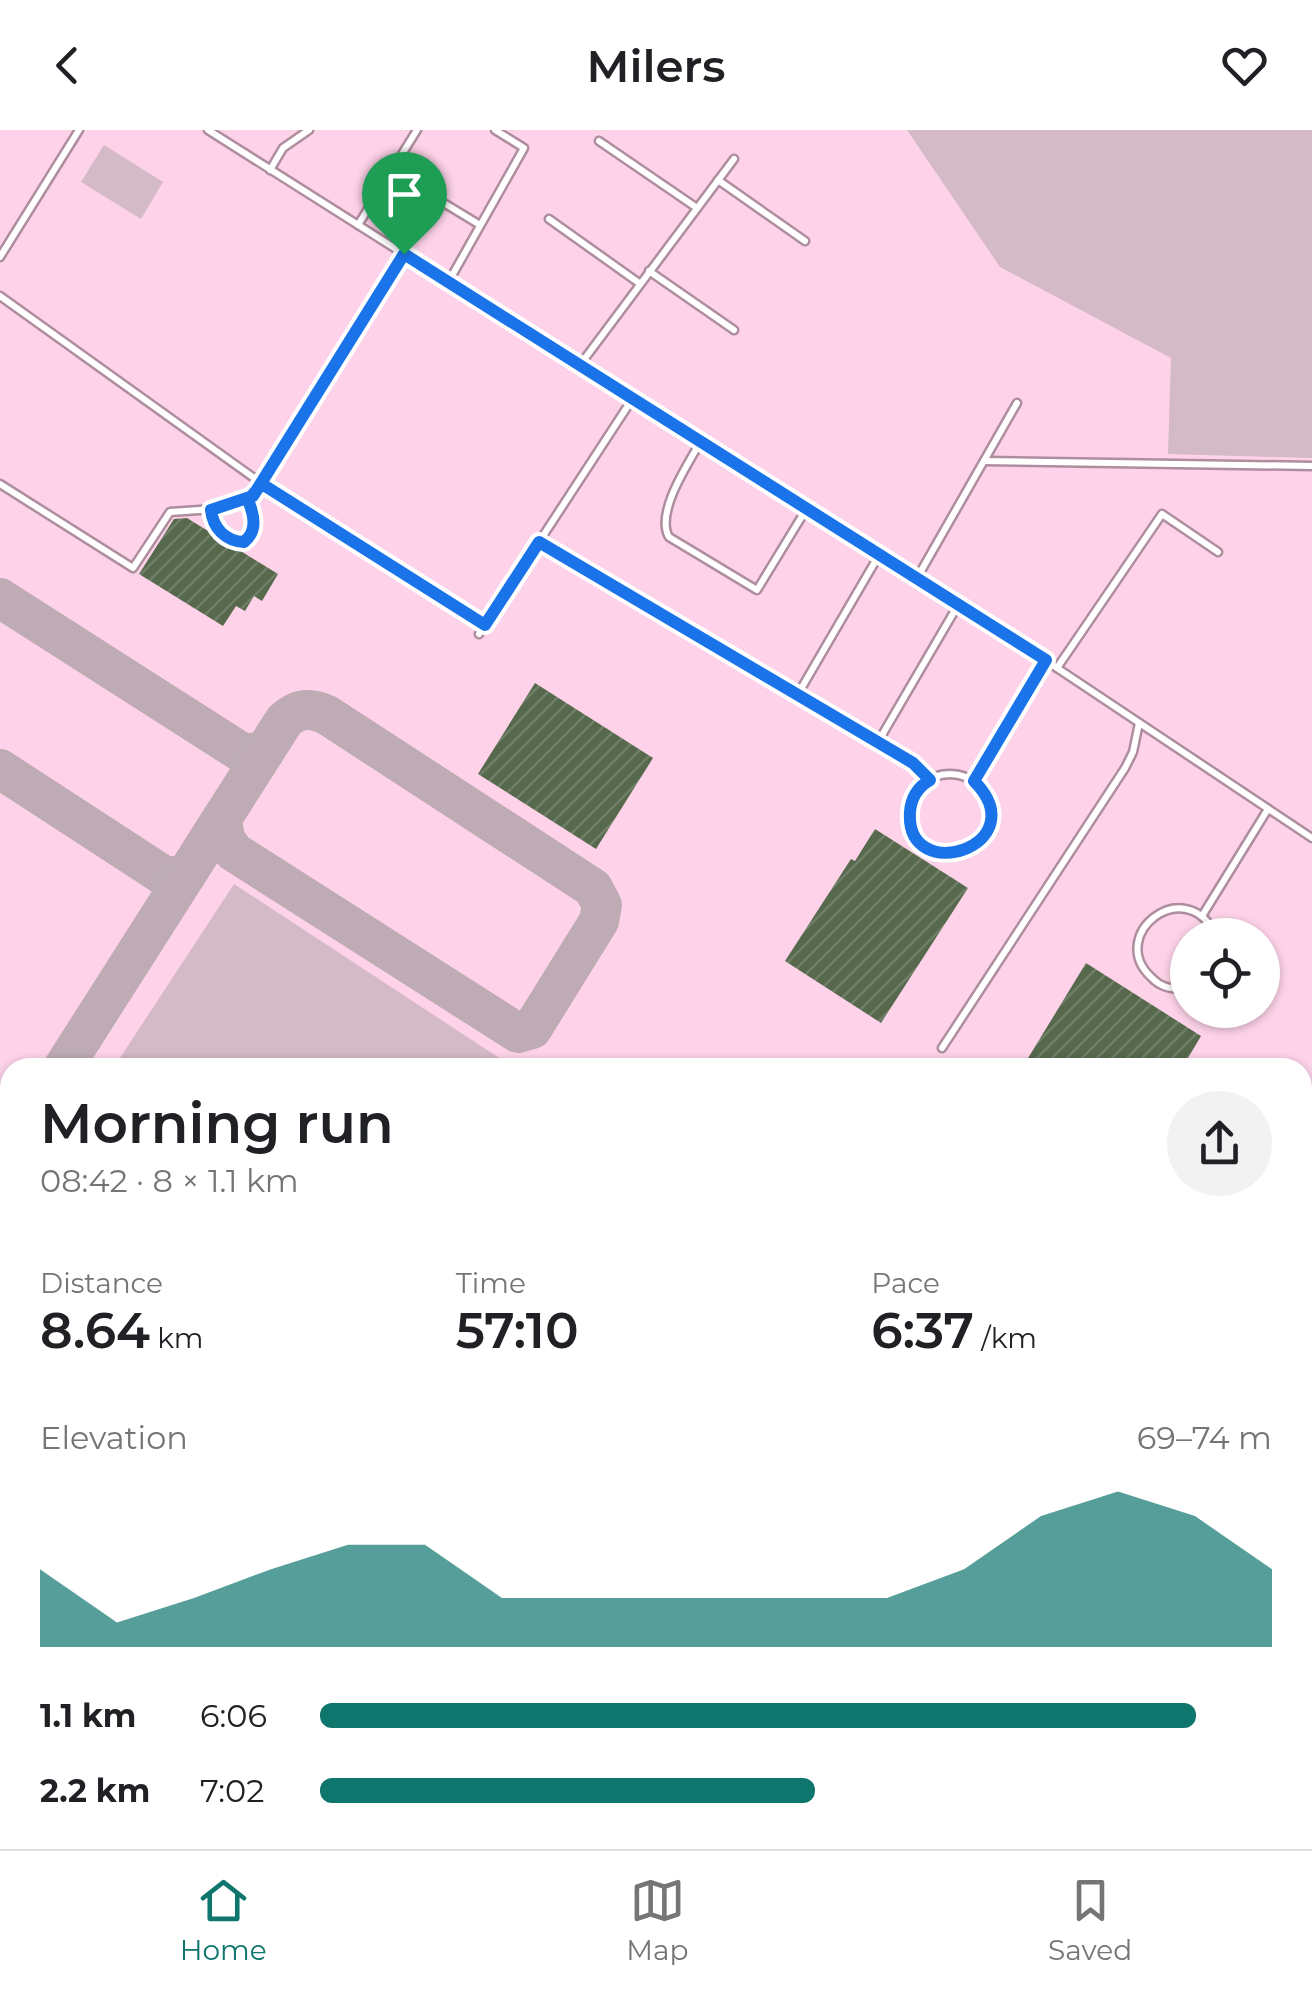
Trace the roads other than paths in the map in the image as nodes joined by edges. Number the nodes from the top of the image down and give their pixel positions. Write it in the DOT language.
graph roads {
  1 [pos="79,130"];
  2 [pos="208,130"];
  3 [pos="309,130"];
  4 [pos="417,130"];
  5 [pos="495,130"];
  6 [pos="222,134"];
  7 [pos="599,140"];
  8 [pos="734,159"];
  9 [pos="270,170"];
  10 [pos="392,171"];
  11 [pos="718,180"];
  12 [pos="698,208"];
  13 [pos="549,218"];
  14 [pos="358,225"];
  15 [pos="480,225"];
  16 [pos="805,241"];
  17 [pos="404,254"];
  18 [pos="0,257"];
  19 [pos="649,271"];
  20 [pos="448,281"];
  21 [pos="640,283"];
  22 [pos="0,296"];
  23 [pos="734,330"];
  24 [pos="580,365"];
  25 [pos="633,398"];
  26 [pos="1017,402"];
  27 [pos="701,441"];
  28 [pos="984,461"];
  29 [pos="1312,466"];
  30 [pos="0,484"];
  31 [pos="262,484"];
  32 [pos="248,500"];
  33 [pos="807,508"];
  34 [pos="211,510"];
  35 [pos="539,542"];
  36 [pos="1218,552"];
  37 [pos="879,554"];
  38 [pos="917,578"];
  39 [pos="958,605"];
  40 [pos="485,625"];
  41 [pos="479,634"];
  42 [pos="1046,660"];
  43 [pos="1058,668"];
  44 [pos="798,694"];
  45 [pos="1139,723"];
  46 [pos="878,742"];
  47 [pos="930,780"];
  48 [pos="974,781"];
  49 [pos="1268,809"];
  50 [pos="1312,838"];
  51 [pos="1202,916"];
  52 [pos="1170,986"];
  53 [pos="942,1048"];
  1 -- 18 [label="lane"];
  2 -- 6 [label="lane"];
  3 -- 9 [label="lane"];
  4 -- 10 [label="lane"];
  5 -- 15 [label="lane"];
  6 -- 9 [label="lane"];
  7 -- 12 [label="lane"];
  8 -- 11 [label="lane"];
  9 -- 14 [label="lane"];
  10 -- 14 [label="lane"];
  10 -- 15 [label="lane"];
  11 -- 12 [label="lane"];
  11 -- 16 [label="lane"];
  12 -- 19 [label="lane"];
  13 -- 21 [label="lane"];
  14 -- 17 [label="lane"];
  15 -- 20 [label="lane"];
  17 -- 20 [label="lane"];
  17 -- 31 [label="lane"];
  19 -- 21 [label="lane"];
  19 -- 23 [label="lane"];
  20 -- 24 [label="lane"];
  21 -- 24 [label="lane"];
  22 -- 31 [label="lane"];
  24 -- 25 [label="lane"];
  25 -- 27 [label="lane"];
  25 -- 35 [label="lane"];
  26 -- 28 [label="lane"];
  27 -- 33 [label="lane"];
  27 -- 33 [label="lane"];
  28 -- 29 [label="lane"];
  28 -- 38 [label="lane"];
  30 -- 34 [label="lane"];
  31 -- 32 [label="lane"];
  31 -- 40 [label="lane"];
  32 -- 34 [label="lane"];
  32 -- 34 [label="lane"];
  33 -- 37 [label="lane"];
  35 -- 40 [label="lane"];
  35 -- 44 [label="lane"];
  36 -- 43 [label="lane"];
  37 -- 38 [label="lane"];
  37 -- 44 [label="lane"];
  38 -- 39 [label="lane"];
  39 -- 42 [label="lane"];
  39 -- 46 [label="lane"];
  40 -- 41 [label="lane"];
  42 -- 43 [label="lane"];
  42 -- 48 [label="lane"];
  43 -- 45 [label="lane"];
  44 -- 46 [label="lane"];
  45 -- 49 [label="lane"];
  45 -- 53 [label="lane"];
  46 -- 47 [label="lane"];
  47 -- 48 [label="lane"];
  47 -- 48 [label="lane"];
  49 -- 50 [label="lane"];
  49 -- 51 [label="lane"];
  51 -- 52 [label="lane"];
}
